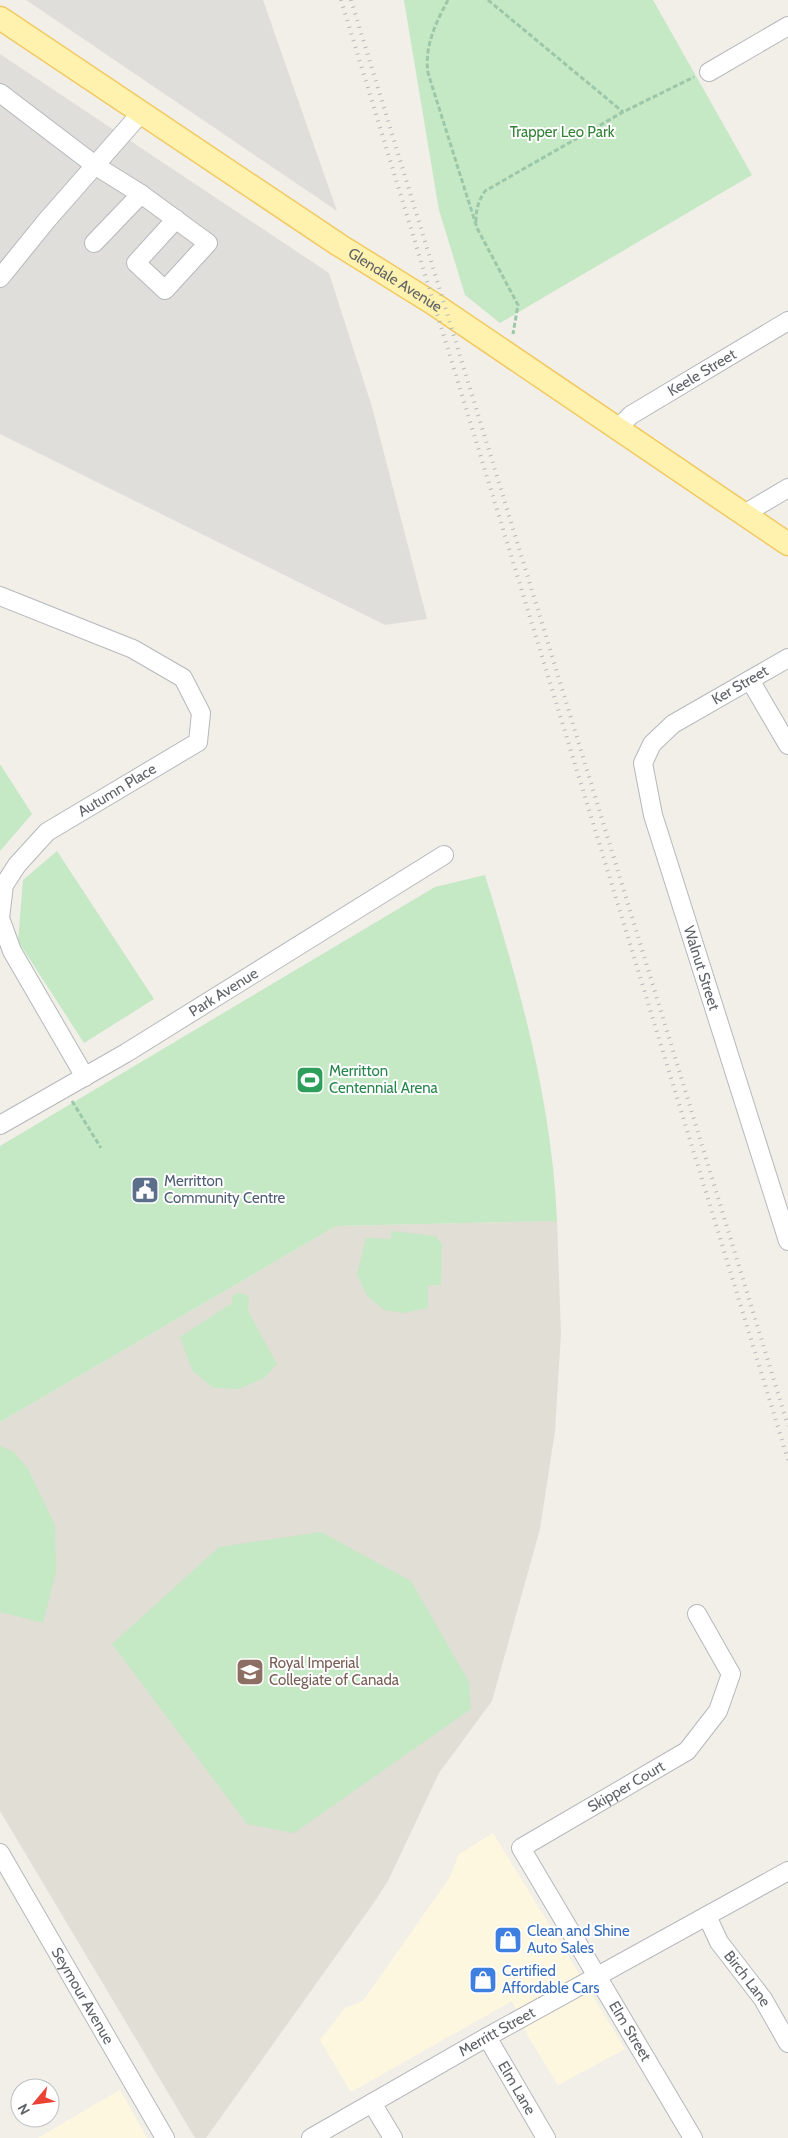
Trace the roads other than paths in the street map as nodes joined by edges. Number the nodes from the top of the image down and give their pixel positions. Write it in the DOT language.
graph roads {
  1 [pos="1,22"];
  2 [pos="788,26"];
  3 [pos="708,72"];
  4 [pos="0,93"];
  5 [pos="141,113"];
  6 [pos="96,166"];
  7 [pos="141,194"];
  8 [pos="176,219"];
  9 [pos="94,243"];
  10 [pos="0,278"];
  11 [pos="788,321"];
  12 [pos="618,428"];
  13 [pos="788,488"];
  14 [pos="744,514"];
  15 [pos="788,544"];
  16 [pos="0,596"];
  17 [pos="788,658"];
  18 [pos="750,680"];
  19 [pos="692,712"];
  20 [pos="788,746"];
  21 [pos="444,854"];
  22 [pos="85,1077"];
  23 [pos="0,1125"];
  24 [pos="787,1235"];
  25 [pos="698,1614"];
  26 [pos="521,1848"];
  27 [pos="0,1853"];
  28 [pos="788,1871"];
  29 [pos="707,1916"];
  30 [pos="598,1976"];
  31 [pos="487,2037"];
  32 [pos="788,2043"];
  33 [pos="372,2103"];
  34 [pos="165,2138"];
  35 [pos="311,2138"];
  36 [pos="393,2138"];
  37 [pos="546,2138"];
  38 [pos="693,2138"];
  1 -- 5 [label="main road, Glendale Avenue"];
  2 -- 3 [label="street"];
  4 -- 6 [label="street"];
  5 -- 6 [label="street"];
  5 -- 12 [label="main road, Glendale Avenue"];
  6 -- 7 [label="street"];
  6 -- 10 [label="street"];
  7 -- 8 [label="street"];
  7 -- 9 [label="street"];
  11 -- 12 [label="street, Keele Street"];
  12 -- 14 [label="main road, Glendale Avenue"];
  13 -- 14 [label="street"];
  14 -- 15 [label="main road, Glendale Avenue"];
  16 -- 22 [label="street, Autumn Place"];
  17 -- 18 [label="street, Ker Street"];
  18 -- 19 [label="street, Ker Street"];
  18 -- 20 [label="street"];
  19 -- 24 [label="street, Walnut Street"];
  21 -- 22 [label="street, Park Avenue"];
  22 -- 23 [label="street, Park Avenue"];
  25 -- 26 [label="street, Skipper Court"];
  26 -- 30 [label="street, Elm Street"];
  27 -- 34 [label="street, Seymour Avenue"];
  28 -- 29 [label="street, Merritt Street"];
  29 -- 30 [label="street, Merritt Street"];
  29 -- 32 [label="street, Birch Lane"];
  30 -- 31 [label="street, Merritt Street"];
  30 -- 38 [label="street, Elm Street"];
  31 -- 33 [label="street, Merritt Street"];
  31 -- 37 [label="street, Elm Lane"];
  33 -- 35 [label="street, Merritt Street"];
  33 -- 36 [label="street"];
}
